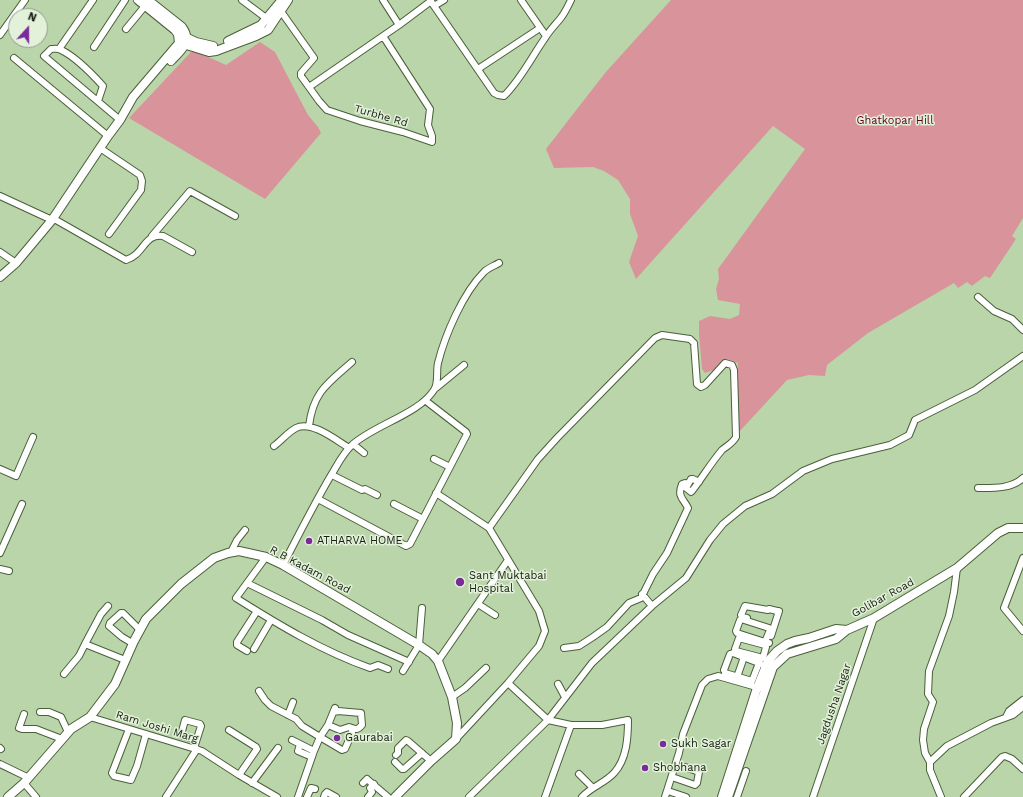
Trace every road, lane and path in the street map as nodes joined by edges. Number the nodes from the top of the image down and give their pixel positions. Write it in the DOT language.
graph roads {
  1 [pos="25,0"];
  2 [pos="93,0"];
  3 [pos="125,0"];
  4 [pos="138,0"];
  5 [pos="242,0"];
  6 [pos="281,0"];
  7 [pos="288,0"];
  8 [pos="383,0"];
  9 [pos="444,0"];
  10 [pos="521,0"];
  11 [pos="571,0"];
  12 [pos="431,2"];
  13 [pos="146,3"];
  14 [pos="280,10"];
  15 [pos="270,21"];
  16 [pos="399,25"];
  17 [pos="540,28"];
  18 [pos="126,29"];
  19 [pos="0,35"];
  20 [pos="383,36"];
  21 [pos="546,36"];
  22 [pos="182,40"];
  23 [pos="94,47"];
  24 [pos="59,49"];
  25 [pos="14,58"];
  26 [pos="478,69"];
  27 [pos="309,87"];
  28 [pos="98,101"];
  29 [pos="120,120"];
  30 [pos="108,136"];
  31 [pos="100,148"];
  32 [pos="0,196"];
  33 [pos="235,216"];
  34 [pos="52,220"];
  35 [pos="109,234"];
  36 [pos="152,236"];
  37 [pos="0,252"];
  38 [pos="192,252"];
  39 [pos="16,263"];
  40 [pos="499,263"];
  41 [pos="0,277"];
  42 [pos="978,297"];
  43 [pos="1023,330"];
  44 [pos="1023,356"];
  45 [pos="352,362"];
  46 [pos="464,365"];
  47 [pos="436,388"];
  48 [pos="426,401"];
  49 [pos="309,426"];
  50 [pos="33,437"];
  51 [pos="274,446"];
  52 [pos="351,446"];
  53 [pos="364,453"];
  54 [pos="434,459"];
  55 [pos="450,467"];
  56 [pos="0,469"];
  57 [pos="332,474"];
  58 [pos="1022,482"];
  59 [pos="978,488"];
  60 [pos="436,493"];
  61 [pos="377,495"];
  62 [pos="318,499"];
  63 [pos="22,504"];
  64 [pos="394,504"];
  65 [pos="423,519"];
  66 [pos="489,528"];
  67 [pos="1023,528"];
  68 [pos="245,530"];
  69 [pos="231,552"];
  70 [pos="0,553"];
  71 [pos="266,557"];
  72 [pos="1023,558"];
  73 [pos="508,560"];
  74 [pos="283,566"];
  75 [pos="957,568"];
  76 [pos="0,569"];
  77 [pos="9,571"];
  78 [pos="247,583"];
  79 [pos="642,594"];
  80 [pos="478,604"];
  81 [pos="108,606"];
  82 [pos="652,606"];
  83 [pos="422,608"];
  84 [pos="256,611"];
  85 [pos="495,615"];
  86 [pos="874,618"];
  87 [pos="271,620"];
  88 [pos="773,625"];
  89 [pos="140,630"];
  90 [pos="847,630"];
  91 [pos="1023,631"];
  92 [pos="809,638"];
  93 [pos="767,642"];
  94 [pos="132,643"];
  95 [pos="85,644"];
  96 [pos="419,645"];
  97 [pos="254,648"];
  98 [pos="564,648"];
  99 [pos="809,648"];
  100 [pos="248,651"];
  101 [pos="744,657"];
  102 [pos="125,660"];
  103 [pos="438,660"];
  104 [pos="409,662"];
  105 [pos="767,663"];
  106 [pos="486,668"];
  107 [pos="388,669"];
  108 [pos="403,671"];
  109 [pos="64,674"];
  110 [pos="736,679"];
  111 [pos="508,683"];
  112 [pos="558,684"];
  113 [pos="761,689"];
  114 [pos="259,691"];
  115 [pos="565,696"];
  116 [pos="452,697"];
  117 [pos="1023,700"];
  118 [pos="293,702"];
  119 [pos="1023,707"];
  120 [pos="40,712"];
  121 [pos="24,714"];
  122 [pos="288,715"];
  123 [pos="1006,717"];
  124 [pos="90,718"];
  125 [pos="548,720"];
  126 [pos="328,725"];
  127 [pos="571,725"];
  128 [pos="352,728"];
  129 [pos="129,729"];
  130 [pos="229,730"];
  131 [pos="146,734"];
  132 [pos="65,735"];
  133 [pos="320,737"];
  134 [pos="456,739"];
  135 [pos="196,740"];
  136 [pos="292,740"];
  137 [pos="195,748"];
  138 [pos="278,748"];
  139 [pos="422,753"];
  140 [pos="313,754"];
  141 [pos="414,760"];
  142 [pos="431,761"];
  143 [pos="930,762"];
  144 [pos="0,764"];
  145 [pos="685,767"];
  146 [pos="423,769"];
  147 [pos="1023,769"];
  148 [pos="746,771"];
  149 [pos="579,774"];
  150 [pos="239,775"];
  151 [pos="672,777"];
  152 [pos="26,780"];
  153 [pos="252,783"];
  154 [pos="483,784"];
  155 [pos="593,788"];
  156 [pos="315,789"];
  157 [pos="666,794"];
  158 [pos="322,795"];
  159 [pos="8,797"];
  160 [pos="36,797"];
  161 [pos="166,797"];
  162 [pos="277,797"];
  163 [pos="298,797"];
  164 [pos="307,797"];
  165 [pos="336,797"];
  166 [pos="368,797"];
  167 [pos="388,797"];
  168 [pos="395,797"];
  169 [pos="469,797"];
  170 [pos="473,797"];
  171 [pos="545,797"];
  172 [pos="582,797"];
  173 [pos="686,797"];
  174 [pos="725,797"];
  175 [pos="737,797"];
  176 [pos="813,797"];
  177 [pos="941,797"];
  178 [pos="964,797"];
  1 -- 19 [label="street"];
  2 -- 24 [label="street"];
  3 -- 23 [label="street"];
  4 -- 13 [label="street"];
  5 -- 15 [label="street"];
  6 -- 15 [label="street"];
  7 -- 14 [label="street"];
  8 -- 16 [label="street"];
  9 -- 12 [label="street"];
  10 -- 17 [label="street"];
  11 -- 21 [label="street"];
  12 -- 16 [label="street"];
  12 -- 26 [label="street"];
  13 -- 18 [label="street"];
  13 -- 22 [label="street"];
  14 -- 15 [label="street"];
  14 -- 27 [label="street, Turbhe Rd"];
  15 -- 22 [label="street"];
  16 -- 20 [label="street"];
  17 -- 21 [label="street"];
  17 -- 26 [label="street"];
  20 -- 27 [label="street"];
  20 -- 27 [label="street, Turbhe Rd"];
  21 -- 26 [label="street"];
  22 -- 29 [label="street"];
  24 -- 28 [label="street"];
  24 -- 28 [label="street"];
  25 -- 30 [label="street"];
  28 -- 29 [label="street"];
  29 -- 30 [label="street"];
  30 -- 31 [label="street"];
  31 -- 34 [label="street"];
  31 -- 35 [label="street"];
  32 -- 34 [label="street"];
  33 -- 36 [label="street"];
  34 -- 36 [label="street"];
  34 -- 39 [label="street"];
  36 -- 38 [label="street"];
  37 -- 39 [label="street"];
  39 -- 41 [label="street"];
  40 -- 47 [label="street"];
  42 -- 43 [label="street"];
  44 -- 82 [label="street"];
  45 -- 49 [label="street"];
  46 -- 47 [label="street"];
  47 -- 48 [label="street"];
  48 -- 52 [label="street"];
  48 -- 55 [label="street"];
  49 -- 51 [label="street"];
  49 -- 52 [label="street"];
  50 -- 56 [label="street"];
  52 -- 53 [label="street"];
  52 -- 57 [label="street"];
  54 -- 55 [label="street"];
  55 -- 60 [label="street"];
  57 -- 61 [label="street"];
  57 -- 62 [label="street"];
  58 -- 59 [label="street"];
  60 -- 65 [label="street"];
  60 -- 66 [label="street"];
  62 -- 65 [label="street"];
  62 -- 74 [label="street"];
  63 -- 70 [label="street"];
  64 -- 65 [label="street"];
  66 -- 73 [label="street"];
  66 -- 79 [label="street"];
  67 -- 75 [label="street, Golibar Road"];
  68 -- 69 [label="street"];
  69 -- 71 [label="street, R B Kadam Road"];
  69 -- 89 [label="street, R B Kadam Road"];
  71 -- 74 [label="street, R B Kadam Road"];
  71 -- 78 [label="street"];
  72 -- 91 [label="street"];
  73 -- 80 [label="street"];
  73 -- 111 [label="street"];
  74 -- 96 [label="street, R B Kadam Road"];
  75 -- 86 [label="street, Golibar Road"];
  75 -- 143 [label="street"];
  76 -- 77 [label="street"];
  78 -- 84 [label="street"];
  78 -- 104 [label="street"];
  79 -- 82 [label="street"];
  79 -- 98 [label="street"];
  80 -- 85 [label="street"];
  80 -- 103 [label="street"];
  81 -- 95 [label="street"];
  82 -- 115 [label="street"];
  83 -- 96 [label="street"];
  84 -- 87 [label="street"];
  84 -- 100 [label="street"];
  86 -- 90 [label="street, Golibar Road"];
  86 -- 176 [label="street, Jagdusha Nagar"];
  87 -- 97 [label="street"];
  87 -- 107 [label="street"];
  88 -- 88 [label="street"];
  88 -- 93 [label="street"];
  89 -- 94 [label="street, R B Kadam Road"];
  89 -- 94 [label="street"];
  90 -- 92 [label="street, Golibar Road"];
  90 -- 99 [label="street"];
  92 -- 99 [label="street"];
  92 -- 105 [label="street, Golibar Road"];
  93 -- 93 [label="street"];
  93 -- 105 [label="street"];
  94 -- 102 [label="street, R B Kadam Road"];
  95 -- 102 [label="street"];
  95 -- 109 [label="street"];
  96 -- 103 [label="street, R B Kadam Road"];
  96 -- 104 [label="street"];
  99 -- 105 [label="street"];
  101 -- 105 [label="street"];
  101 -- 110 [label="street"];
  101 -- 110 [label="street"];
  102 -- 124 [label="street, R B Kadam Road"];
  103 -- 116 [label="street"];
  104 -- 108 [label="street"];
  105 -- 105 [label="street"];
  105 -- 110 [label="street"];
  105 -- 113 [label="street, Golibar Road"];
  106 -- 116 [label="street"];
  110 -- 113 [label="street"];
  110 -- 151 [label="street"];
  111 -- 125 [label="street"];
  111 -- 134 [label="street"];
  112 -- 115 [label="street"];
  113 -- 174 [label="street, Golibar Road"];
  114 -- 122 [label="street"];
  115 -- 125 [label="street"];
  116 -- 134 [label="street"];
  117 -- 123 [label="street"];
  118 -- 122 [label="street"];
  119 -- 123 [label="street"];
  120 -- 132 [label="street"];
  121 -- 132 [label="street"];
  122 -- 133 [label="street"];
  123 -- 143 [label="street"];
  124 -- 129 [label="street, Ram Joshi Marg"];
  124 -- 132 [label="street, R B Kadam Road"];
  125 -- 127 [label="street"];
  125 -- 154 [label="street"];
  126 -- 128 [label="street"];
  126 -- 128 [label="street"];
  126 -- 133 [label="street"];
  127 -- 155 [label="street"];
  127 -- 171 [label="street"];
  128 -- 133 [label="street"];
  129 -- 131 [label="street, Ram Joshi Marg"];
  129 -- 131 [label="street"];
  130 -- 150 [label="street"];
  131 -- 137 [label="street, Ram Joshi Marg"];
  132 -- 152 [label="street, R B Kadam Road"];
  133 -- 140 [label="street"];
  134 -- 142 [label="street"];
  135 -- 137 [label="street"];
  136 -- 140 [label="street"];
  137 -- 150 [label="street, Ram Joshi Marg"];
  137 -- 161 [label="street"];
  138 -- 153 [label="street"];
  139 -- 141 [label="street"];
  139 -- 141 [label="street"];
  139 -- 142 [label="street"];
  140 -- 163 [label="street"];
  141 -- 146 [label="street"];
  142 -- 146 [label="street"];
  143 -- 177 [label="street"];
  144 -- 152 [label="street"];
  145 -- 151 [label="street"];
  146 -- 168 [label="street"];
  147 -- 178 [label="street"];
  148 -- 175 [label="street"];
  149 -- 155 [label="street"];
  150 -- 153 [label="street, Ram Joshi Marg"];
  151 -- 157 [label="street"];
  152 -- 159 [label="street, R B Kadam Road"];
  152 -- 160 [label="street"];
  153 -- 162 [label="street, Ram Joshi Marg"];
  154 -- 169 [label="street"];
  154 -- 170 [label="street"];
  155 -- 172 [label="street"];
  156 -- 164 [label="street"];
  157 -- 173 [label="street"];
  158 -- 165 [label="street"];
  166 -- 167 [label="street"];
}
